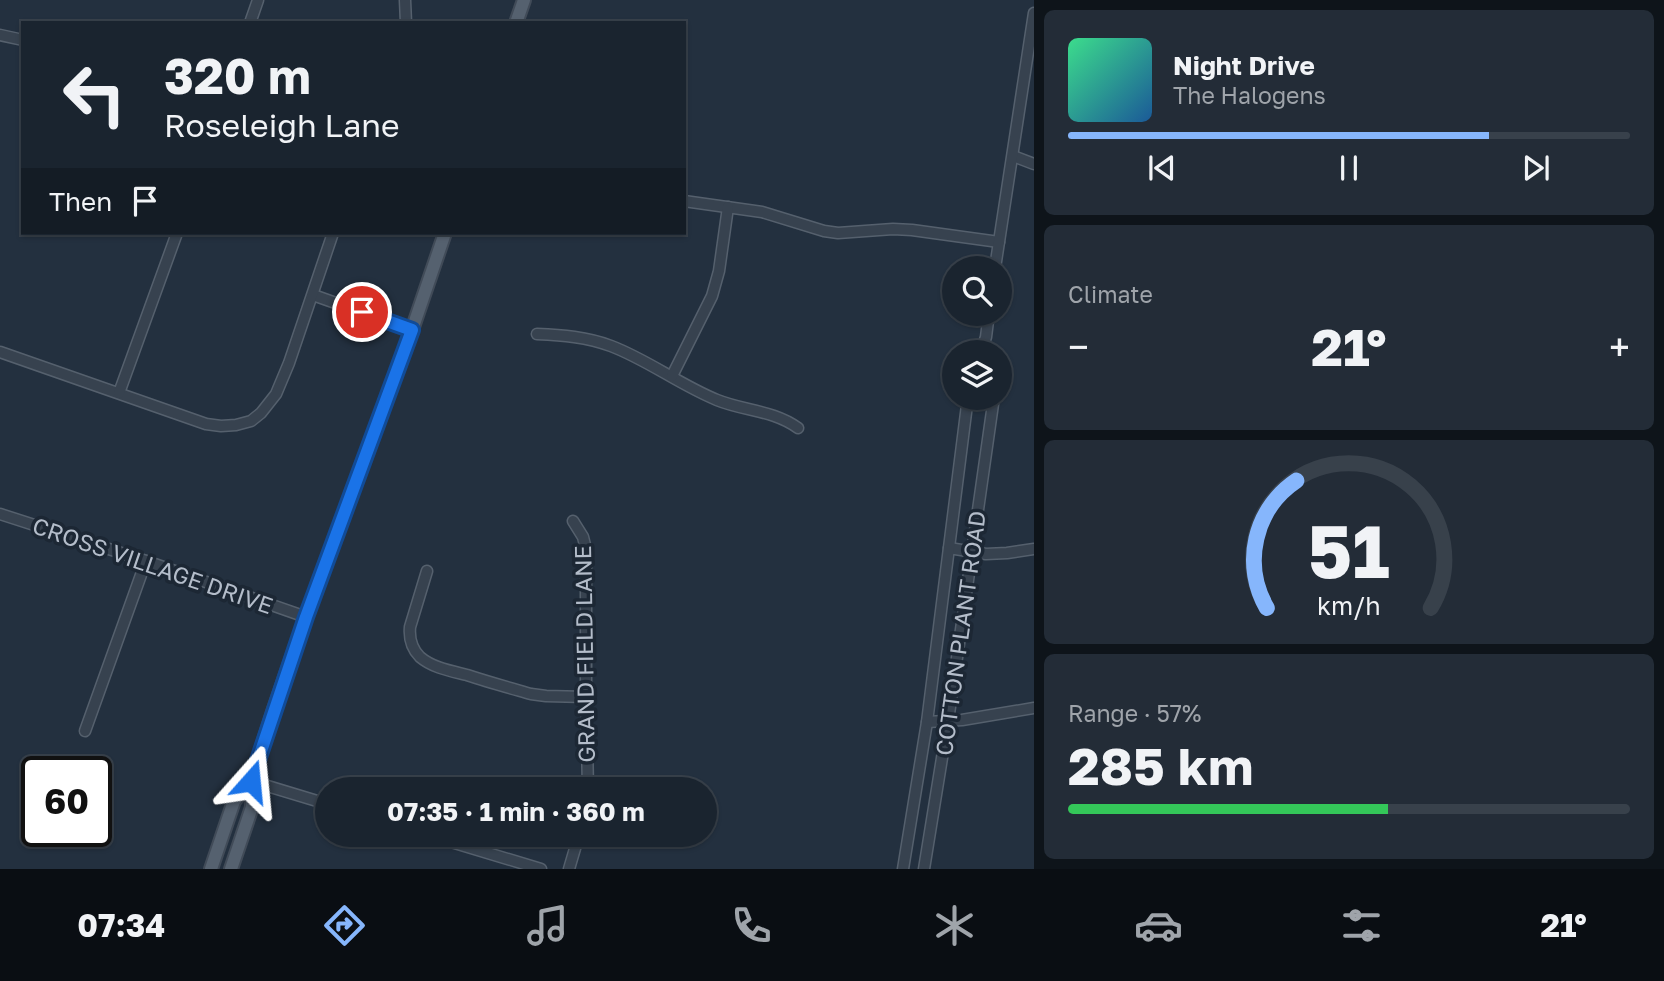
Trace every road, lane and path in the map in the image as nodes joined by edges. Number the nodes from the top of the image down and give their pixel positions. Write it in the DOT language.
graph roads {
  1 [pos="258,0"];
  2 [pos="405,0"];
  3 [pos="524,0"];
  4 [pos="1034,13"];
  5 [pos="251,21"];
  6 [pos="406,21"];
  7 [pos="517,21"];
  8 [pos="0,35"];
  9 [pos="21,40"];
  10 [pos="1013,156"];
  11 [pos="1034,164"];
  12 [pos="686,201"];
  13 [pos="727,207"];
  14 [pos="176,235"];
  15 [pos="332,235"];
  16 [pos="444,235"];
  17 [pos="999,242"];
  18 [pos="997,256"];
  19 [pos="313,295"];
  20 [pos="987,326"];
  21 [pos="412,330"];
  22 [pos="537,334"];
  23 [pos="986,337"];
  24 [pos="985,340"];
  25 [pos="986,340"];
  26 [pos="0,352"];
  27 [pos="672,376"];
  28 [pos="119,393"];
  29 [pos="966,410"];
  30 [pos="992,410"];
  31 [pos="798,428"];
  32 [pos="0,514"];
  33 [pos="573,522"];
  34 [pos="949,548"];
  35 [pos="1034,549"];
  36 [pos="972,553"];
  37 [pos="146,561"];
  38 [pos="427,571"];
  39 [pos="306,617"];
  40 [pos="586,697"];
  41 [pos="1034,708"];
  42 [pos="948,721"];
  43 [pos="927,722"];
  44 [pos="85,731"];
  45 [pos="588,777"];
  46 [pos="251,781"];
  47 [pos="315,800"];
  48 [pos="468,847"];
  49 [pos="575,847"];
  50 [pos="211,869"];
  51 [pos="231,869"];
  52 [pos="541,869"];
  53 [pos="569,869"];
  54 [pos="902,869"];
  55 [pos="924,869"];
  1 -- 5 [label="street"];
  2 -- 6 [label="street"];
  3 -- 7 [label="main road"];
  4 -- 10 [label="street"];
  8 -- 9 [label="street"];
  10 -- 11 [label="street"];
  10 -- 17 [label="street"];
  12 -- 13 [label="street"];
  13 -- 17 [label="street"];
  13 -- 27 [label="street"];
  14 -- 28 [label="street"];
  15 -- 19 [label="street"];
  16 -- 21 [label="main road"];
  17 -- 18 [label="street"];
  19 -- 21 [label="street"];
  19 -- 28 [label="street"];
  20 -- 23 [label="street"];
  21 -- 39 [label="main road"];
  22 -- 27 [label="street"];
  23 -- 24 [label="street"];
  23 -- 25 [label="street"];
  26 -- 28 [label="street"];
  27 -- 31 [label="street"];
  29 -- 34 [label="street, COTTON PLANT ROAD"];
  30 -- 36 [label="street, COTTON PLANT ROAD"];
  32 -- 37 [label="street, CROSS VILLAGE DRIVE"];
  33 -- 40 [label="street, GRAND FIELD LANE"];
  34 -- 36 [label="street"];
  34 -- 43 [label="street, COTTON PLANT ROAD"];
  35 -- 36 [label="street"];
  36 -- 42 [label="street, COTTON PLANT ROAD"];
  37 -- 39 [label="street, CROSS VILLAGE DRIVE"];
  37 -- 44 [label="street"];
  38 -- 40 [label="street"];
  39 -- 46 [label="main road"];
  40 -- 45 [label="street, GRAND FIELD LANE"];
  41 -- 42 [label="street"];
  42 -- 43 [label="street"];
  42 -- 55 [label="street, COTTON PLANT ROAD"];
  43 -- 54 [label="street, COTTON PLANT ROAD"];
  46 -- 47 [label="street"];
  46 -- 50 [label="main road"];
  46 -- 51 [label="main road"];
  48 -- 52 [label="street"];
  49 -- 53 [label="street"];
}
